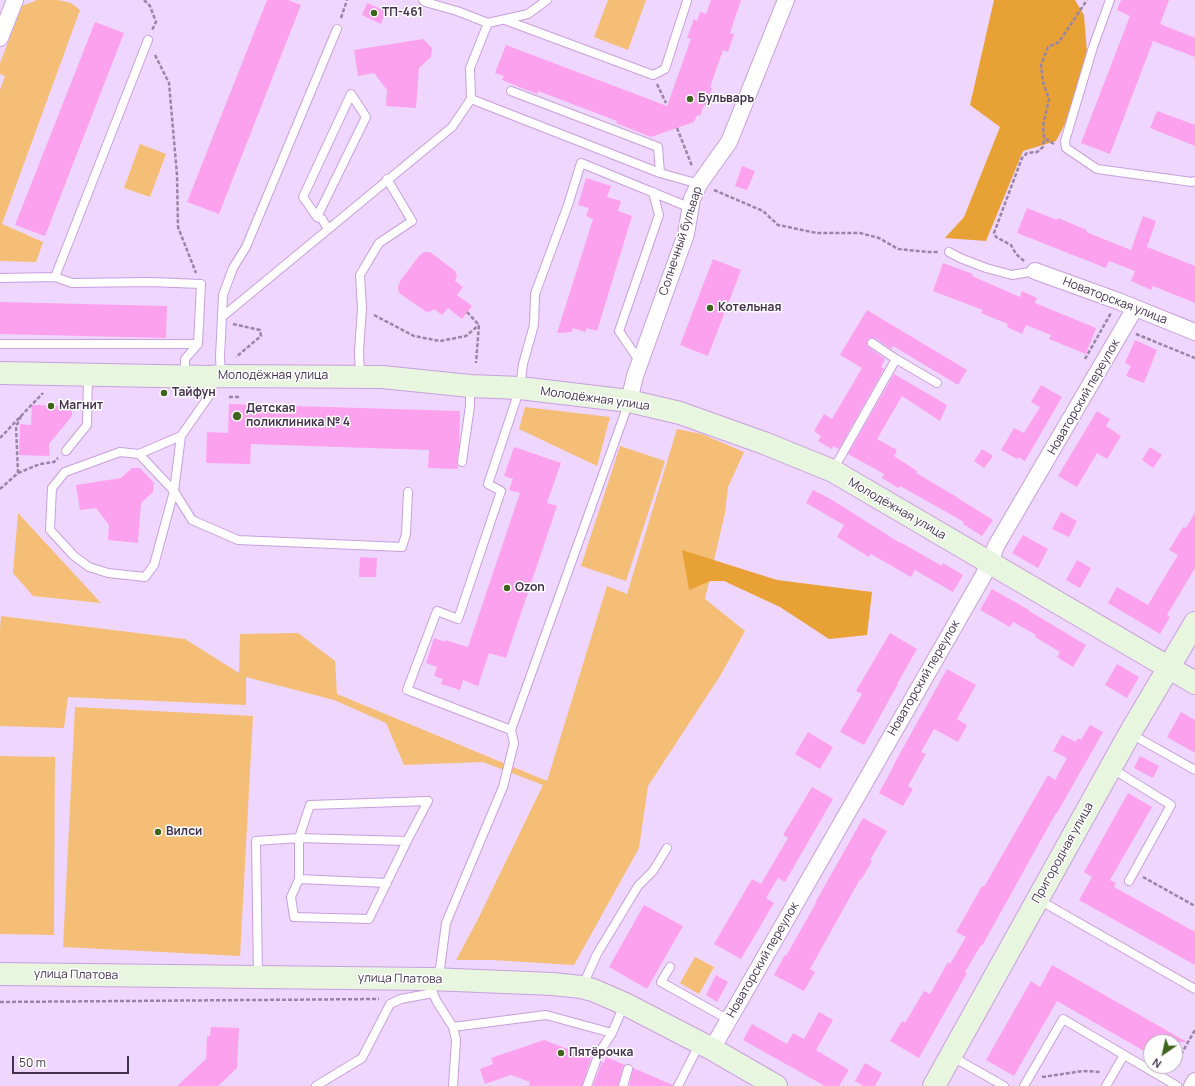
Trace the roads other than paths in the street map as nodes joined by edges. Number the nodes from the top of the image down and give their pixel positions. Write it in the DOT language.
graph roads {
  1 [pos="15,0"];
  2 [pos="423,0"];
  3 [pos="547,0"];
  4 [pos="686,0"];
  5 [pos="786,0"];
  6 [pos="1110,0"];
  7 [pos="505,20"];
  8 [pos="488,23"];
  9 [pos="337,29"];
  10 [pos="0,38"];
  11 [pos="148,40"];
  12 [pos="511,91"];
  13 [pos="471,99"];
  14 [pos="660,173"];
  15 [pos="387,179"];
  16 [pos="1195,182"];
  17 [pos="699,184"];
  18 [pos="653,192"];
  19 [pos="691,208"];
  20 [pos="317,217"];
  21 [pos="328,228"];
  22 [pos="949,252"];
  23 [pos="1035,271"];
  24 [pos="55,277"];
  25 [pos="0,278"];
  26 [pos="1136,308"];
  27 [pos="222,319"];
  28 [pos="1195,332"];
  29 [pos="872,342"];
  30 [pos="0,344"];
  31 [pos="198,344"];
  32 [pos="896,359"];
  33 [pos="640,362"];
  34 [pos="0,373"];
  35 [pos="88,374"];
  36 [pos="185,376"];
  37 [pos="215,376"];
  38 [pos="360,376"];
  39 [pos="937,383"];
  40 [pos="470,386"];
  41 [pos="520,388"];
  42 [pos="629,401"];
  43 [pos="181,436"];
  44 [pos="66,451"];
  45 [pos="139,454"];
  46 [pos="462,462"];
  47 [pos="833,471"];
  48 [pos="174,491"];
  49 [pos="408,492"];
  50 [pos="990,563"];
  51 [pos="1195,623"];
  52 [pos="1169,668"];
  53 [pos="1195,683"];
  54 [pos="511,730"];
  55 [pos="1130,733"];
  56 [pos="1111,768"];
  57 [pos="1195,770"];
  58 [pos="299,838"];
  59 [pos="407,841"];
  60 [pos="667,848"];
  61 [pos="299,879"];
  62 [pos="1129,881"];
  63 [pos="388,883"];
  64 [pos="1037,899"];
  65 [pos="670,967"];
  66 [pos="0,974"];
  67 [pos="258,977"];
  68 [pos="432,986"];
  69 [pos="582,987"];
  70 [pos="1195,989"];
  71 [pos="625,1004"];
  72 [pos="729,1020"];
  73 [pos="453,1027"];
  74 [pos="612,1033"];
  75 [pos="706,1046"];
  76 [pos="951,1055"];
  77 [pos="1124,1055"];
  78 [pos="628,1069"];
  79 [pos="1195,1081"];
  80 [pos="1026,1082"];
  81 [pos="316,1086"];
  82 [pos="453,1086"];
  83 [pos="587,1086"];
  84 [pos="622,1086"];
  85 [pos="678,1086"];
  86 [pos="776,1086"];
  87 [pos="934,1086"];
  88 [pos="1004,1086"];
  89 [pos="1106,1086"];
  90 [pos="1177,1086"];
  91 [pos="1192,1086"];
  1 -- 10 [label="street"];
  2 -- 8 [label="lane"];
  3 -- 7 [label="lane"];
  4 -- 7 [label="lane"];
  5 -- 17 [label="street, Солнечный бульвар"];
  6 -- 16 [label="lane"];
  7 -- 8 [label="lane"];
  8 -- 13 [label="lane"];
  9 -- 27 [label="lane"];
  11 -- 24 [label="lane"];
  12 -- 14 [label="lane"];
  13 -- 14 [label="lane"];
  13 -- 15 [label="lane"];
  14 -- 17 [label="lane"];
  15 -- 21 [label="lane"];
  15 -- 38 [label="lane"];
  17 -- 19 [label="street, Солнечный бульвар"];
  18 -- 19 [label="lane"];
  18 -- 33 [label="lane"];
  18 -- 41 [label="lane"];
  19 -- 33 [label="street, Солнечный бульвар"];
  20 -- 20 [label="lane"];
  20 -- 21 [label="lane"];
  21 -- 27 [label="lane"];
  22 -- 23 [label="lane"];
  23 -- 26 [label="street, Новаторская улица"];
  24 -- 25 [label="lane"];
  24 -- 31 [label="lane"];
  26 -- 28 [label="street, Новаторская улица"];
  26 -- 50 [label="street, Новаторский переулок"];
  27 -- 37 [label="lane"];
  29 -- 32 [label="lane"];
  30 -- 31 [label="lane"];
  31 -- 36 [label="lane"];
  32 -- 39 [label="lane"];
  32 -- 47 [label="lane"];
  33 -- 42 [label="street, Солнечный бульвар"];
  34 -- 35 [label="street, Молодёжная улица"];
  35 -- 36 [label="street, Молодёжная улица"];
  35 -- 44 [label="lane"];
  36 -- 37 [label="street, Молодёжная улица"];
  37 -- 38 [label="street, Молодёжная улица"];
  37 -- 43 [label="lane"];
  38 -- 40 [label="street, Молодёжная улица"];
  40 -- 41 [label="street, Молодёжная улица"];
  40 -- 46 [label="lane"];
  41 -- 42 [label="street, Молодёжная улица"];
  41 -- 54 [label="lane"];
  42 -- 47 [label="street, Молодёжная улица"];
  42 -- 54 [label="lane"];
  43 -- 45 [label="lane"];
  43 -- 48 [label="lane"];
  45 -- 48 [label="lane"];
  45 -- 48 [label="lane"];
  47 -- 50 [label="street, Молодёжная улица"];
  48 -- 49 [label="lane"];
  50 -- 52 [label="street, Молодёжная улица"];
  50 -- 72 [label="street, Новаторский переулок"];
  51 -- 52 [label="street, Пригородная улица"];
  52 -- 53 [label="street, Молодёжная улица"];
  52 -- 55 [label="street, Пригородная улица"];
  54 -- 68 [label="lane"];
  55 -- 56 [label="street, Пригородная улица"];
  55 -- 57 [label="lane"];
  56 -- 62 [label="lane"];
  56 -- 64 [label="street, Пригородная улица"];
  58 -- 59 [label="lane"];
  58 -- 59 [label="lane"];
  58 -- 61 [label="lane"];
  58 -- 67 [label="lane"];
  59 -- 63 [label="lane"];
  60 -- 69 [label="lane"];
  61 -- 63 [label="lane"];
  61 -- 63 [label="lane"];
  64 -- 70 [label="lane"];
  64 -- 76 [label="street, Пригородная улица"];
  65 -- 72 [label="lane"];
  66 -- 67 [label="street, улица Платова"];
  67 -- 68 [label="street, улица Платова"];
  68 -- 69 [label="street, улица Платова"];
  68 -- 73 [label="lane"];
  68 -- 81 [label="lane"];
  69 -- 71 [label="street, улица Платова"];
  71 -- 74 [label="lane"];
  71 -- 75 [label="street, улица Платова"];
  72 -- 75 [label="street, Новаторский переулок"];
  73 -- 74 [label="lane"];
  73 -- 82 [label="lane"];
  74 -- 83 [label="lane"];
  75 -- 85 [label="lane"];
  75 -- 86 [label="street, улица Платова"];
  76 -- 87 [label="street, Пригородная улица"];
  76 -- 88 [label="lane"];
  77 -- 80 [label="lane"];
  77 -- 89 [label="lane"];
  77 -- 90 [label="lane"];
  78 -- 84 [label="lane"];
  79 -- 91 [label="street"];
}
